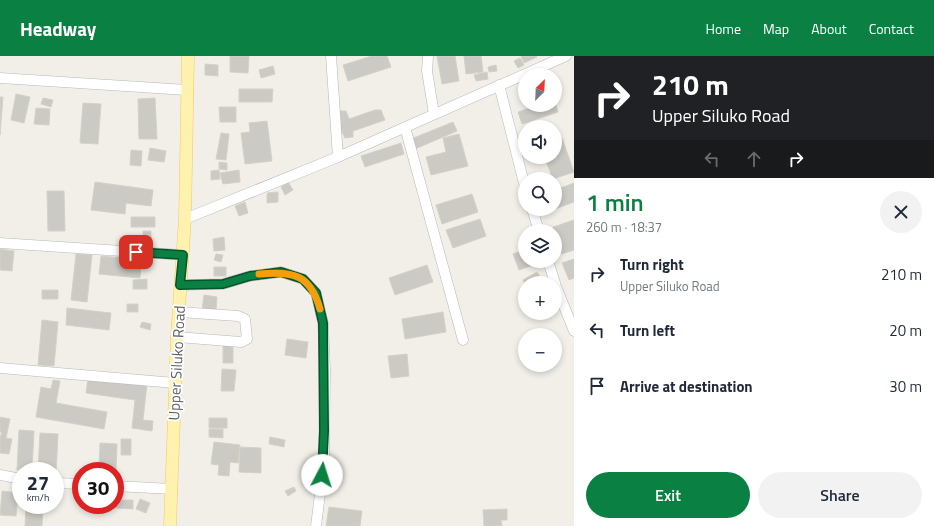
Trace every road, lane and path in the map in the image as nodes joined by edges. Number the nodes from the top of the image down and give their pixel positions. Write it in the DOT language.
graph roads {
  1 [pos="188,56"];
  2 [pos="331,56"];
  3 [pos="428,56"];
  4 [pos="566,56"];
  5 [pos="0,78"];
  6 [pos="500,85"];
  7 [pos="187,90"];
  8 [pos="434,114"];
  9 [pos="404,127"];
  10 [pos="338,157"];
  11 [pos="521,172"];
  12 [pos="185,219"];
  13 [pos="0,243"];
  14 [pos="183,255"];
  15 [pos="180,285"];
  16 [pos="562,301"];
  17 [pos="179,312"];
  18 [pos="574,331"];
  19 [pos="177,338"];
  20 [pos="463,340"];
  21 [pos="0,368"];
  22 [pos="175,382"];
  23 [pos="0,475"];
  24 [pos="12,477"];
  25 [pos="124,486"];
  26 [pos="172,489"];
  27 [pos="170,526"];
  28 [pos="316,526"];
  1 -- 7 [label="main road, Upper Siluko Road"];
  2 -- 10 [label="street"];
  3 -- 8 [label="street"];
  4 -- 6 [label="street"];
  5 -- 7 [label="street"];
  6 -- 8 [label="street"];
  6 -- 11 [label="street"];
  7 -- 12 [label="main road, Upper Siluko Road"];
  8 -- 9 [label="street"];
  9 -- 10 [label="street"];
  9 -- 20 [label="street"];
  10 -- 12 [label="street"];
  12 -- 14 [label="main road, Upper Siluko Road"];
  13 -- 14 [label="street"];
  14 -- 15 [label="main road, Upper Siluko Road"];
  15 -- 17 [label="main road, Upper Siluko Road"];
  15 -- 28 [label="street"];
  16 -- 18 [label="street"];
  17 -- 19 [label="main road, Upper Siluko Road"];
  17 -- 19 [label="street"];
  19 -- 22 [label="main road, Upper Siluko Road"];
  21 -- 22 [label="street"];
  22 -- 26 [label="main road, Upper Siluko Road"];
  23 -- 24 [label="street"];
  25 -- 26 [label="street"];
  26 -- 27 [label="main road, Upper Siluko Road"];
}
